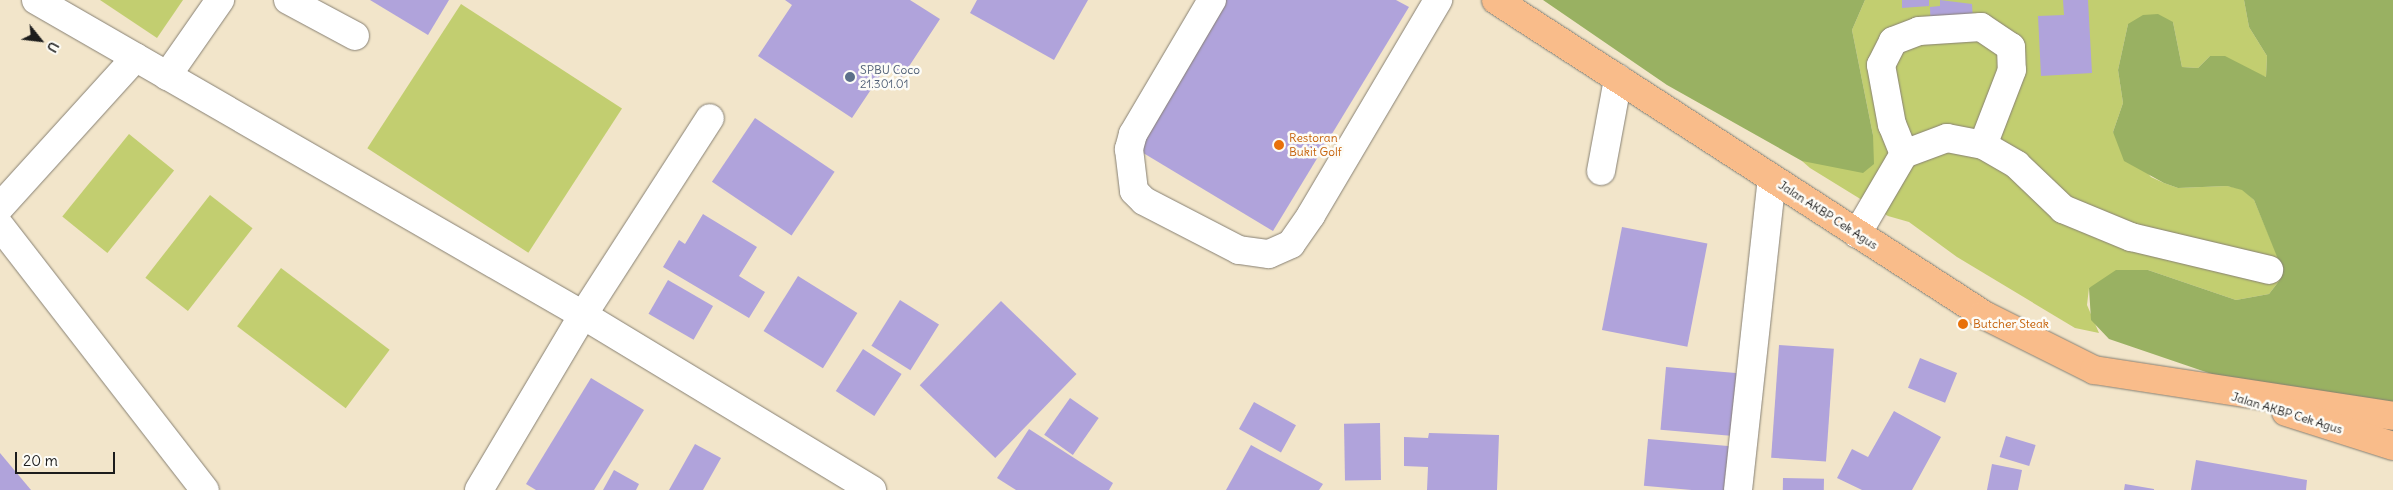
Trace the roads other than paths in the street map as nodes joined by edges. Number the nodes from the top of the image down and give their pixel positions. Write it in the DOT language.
graph roads {
  1 [pos="36,0"];
  2 [pos="220,0"];
  3 [pos="288,0"];
  4 [pos="1212,0"];
  5 [pos="1438,0"];
  6 [pos="1496,0"];
  7 [pos="355,36"];
  8 [pos="136,57"];
  9 [pos="167,76"];
  10 [pos="1618,79"];
  11 [pos="710,118"];
  12 [pos="1983,145"];
  13 [pos="1904,154"];
  14 [pos="1601,172"];
  15 [pos="1772,179"];
  16 [pos="0,206"];
  17 [pos="0,226"];
  18 [pos="1857,234"];
  19 [pos="2269,270"];
  20 [pos="583,314"];
  21 [pos="2182,380"];
  22 [pos="2393,416"];
  23 [pos="2393,446"];
  24 [pos="205,490"];
  25 [pos="479,490"];
  26 [pos="872,490"];
  27 [pos="1738,490"];
  1 -- 8 [label="street"];
  2 -- 9 [label="street"];
  3 -- 7 [label="street"];
  4 -- 5 [label="street"];
  6 -- 10 [label="main road, Jalan AKBP Cek Agus"];
  8 -- 9 [label="street"];
  8 -- 16 [label="street"];
  9 -- 20 [label="street"];
  10 -- 14 [label="street"];
  10 -- 15 [label="main road, Jalan AKBP Cek Agus"];
  11 -- 20 [label="street"];
  12 -- 13 [label="street"];
  12 -- 13 [label="street"];
  12 -- 19 [label="street"];
  13 -- 18 [label="street"];
  15 -- 18 [label="main road, Jalan AKBP Cek Agus"];
  15 -- 27 [label="street"];
  17 -- 24 [label="street"];
  18 -- 21 [label="main road, Jalan AKBP Cek Agus"];
  20 -- 25 [label="street"];
  20 -- 26 [label="street"];
  21 -- 22 [label="main road, Jalan AKBP Cek Agus"];
  21 -- 23 [label="main road, Jalan AKBP Cek Agus"];
}
